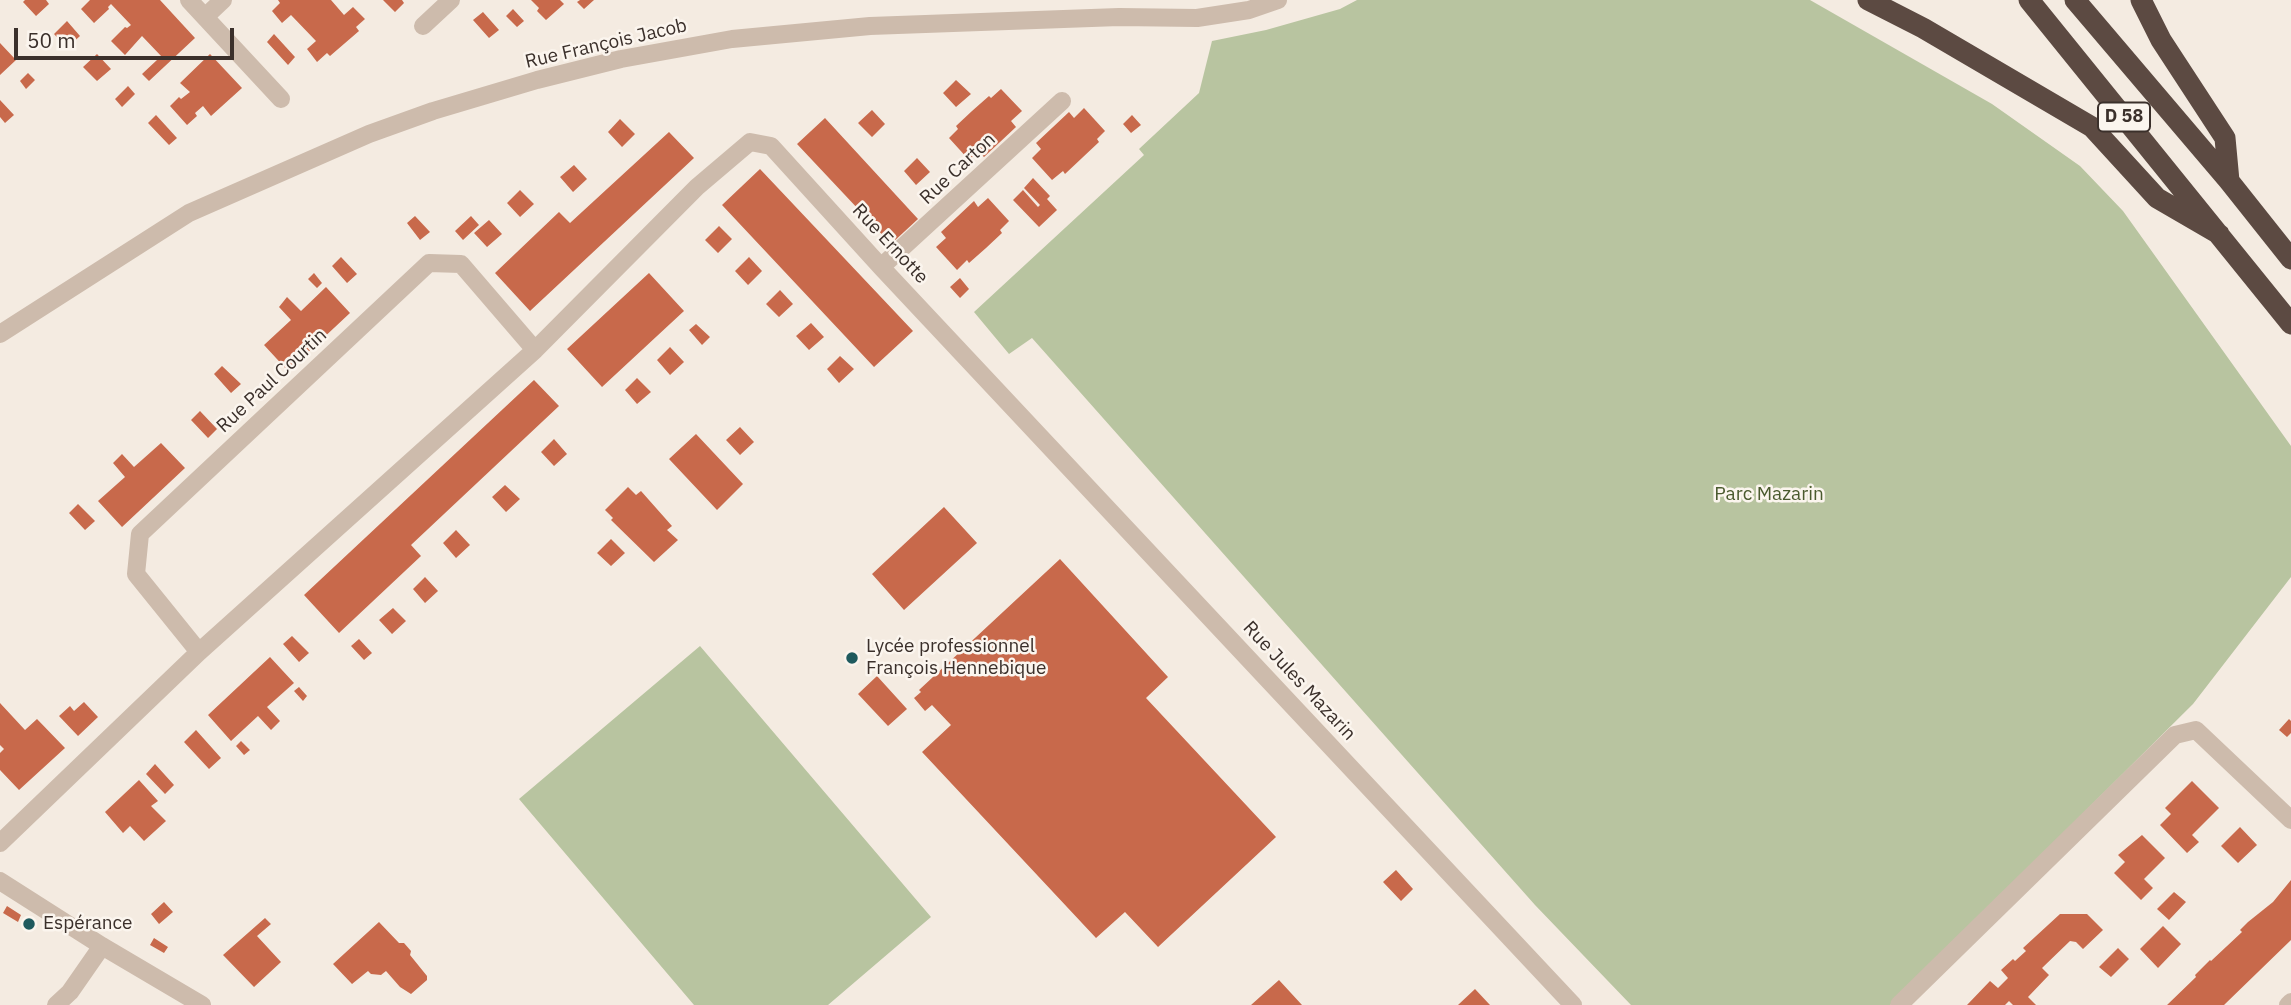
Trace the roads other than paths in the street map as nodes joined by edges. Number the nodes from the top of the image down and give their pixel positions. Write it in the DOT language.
graph roads {
  1 [pos="189,0"];
  2 [pos="223,0"];
  3 [pos="451,0"];
  4 [pos="1278,0"];
  5 [pos="1868,0"];
  6 [pos="2029,0"];
  7 [pos="2075,0"];
  8 [pos="2141,0"];
  9 [pos="205,17"];
  10 [pos="423,26"];
  11 [pos="281,99"];
  12 [pos="1062,101"];
  13 [pos="2230,181"];
  14 [pos="2219,234"];
  15 [pos="2291,259"];
  16 [pos="881,267"];
  17 [pos="2291,324"];
  18 [pos="0,334"];
  19 [pos="535,350"];
  20 [pos="994,385"];
  21 [pos="199,652"];
  22 [pos="2291,820"];
  23 [pos="0,843"];
  24 [pos="0,881"];
  25 [pos="102,946"];
  26 [pos="56,1005"];
  27 [pos="202,1005"];
  28 [pos="1573,1005"];
  29 [pos="1899,1005"];
  1 -- 9 [label="street"];
  2 -- 9 [label="street"];
  3 -- 10 [label="street"];
  4 -- 18 [label="street, Rue François Jacob"];
  5 -- 14 [label="highway"];
  6 -- 14 [label="highway, D 58"];
  7 -- 13 [label="highway, D 58"];
  8 -- 13 [label="highway"];
  9 -- 11 [label="street"];
  12 -- 16 [label="street, Rue Carton"];
  13 -- 15 [label="highway, D 58"];
  14 -- 17 [label="highway, D 58"];
  16 -- 19 [label="street, Rue Ernotte"];
  16 -- 20 [label="street, Rue Ernotte"];
  19 -- 21 [label="street"];
  19 -- 21 [label="street, Rue Paul Courtin"];
  20 -- 28 [label="street, Rue Jules Mazarin"];
  21 -- 23 [label="street"];
  22 -- 29 [label="street"];
  24 -- 25 [label="street"];
  25 -- 26 [label="street"];
  25 -- 27 [label="street"];
}
